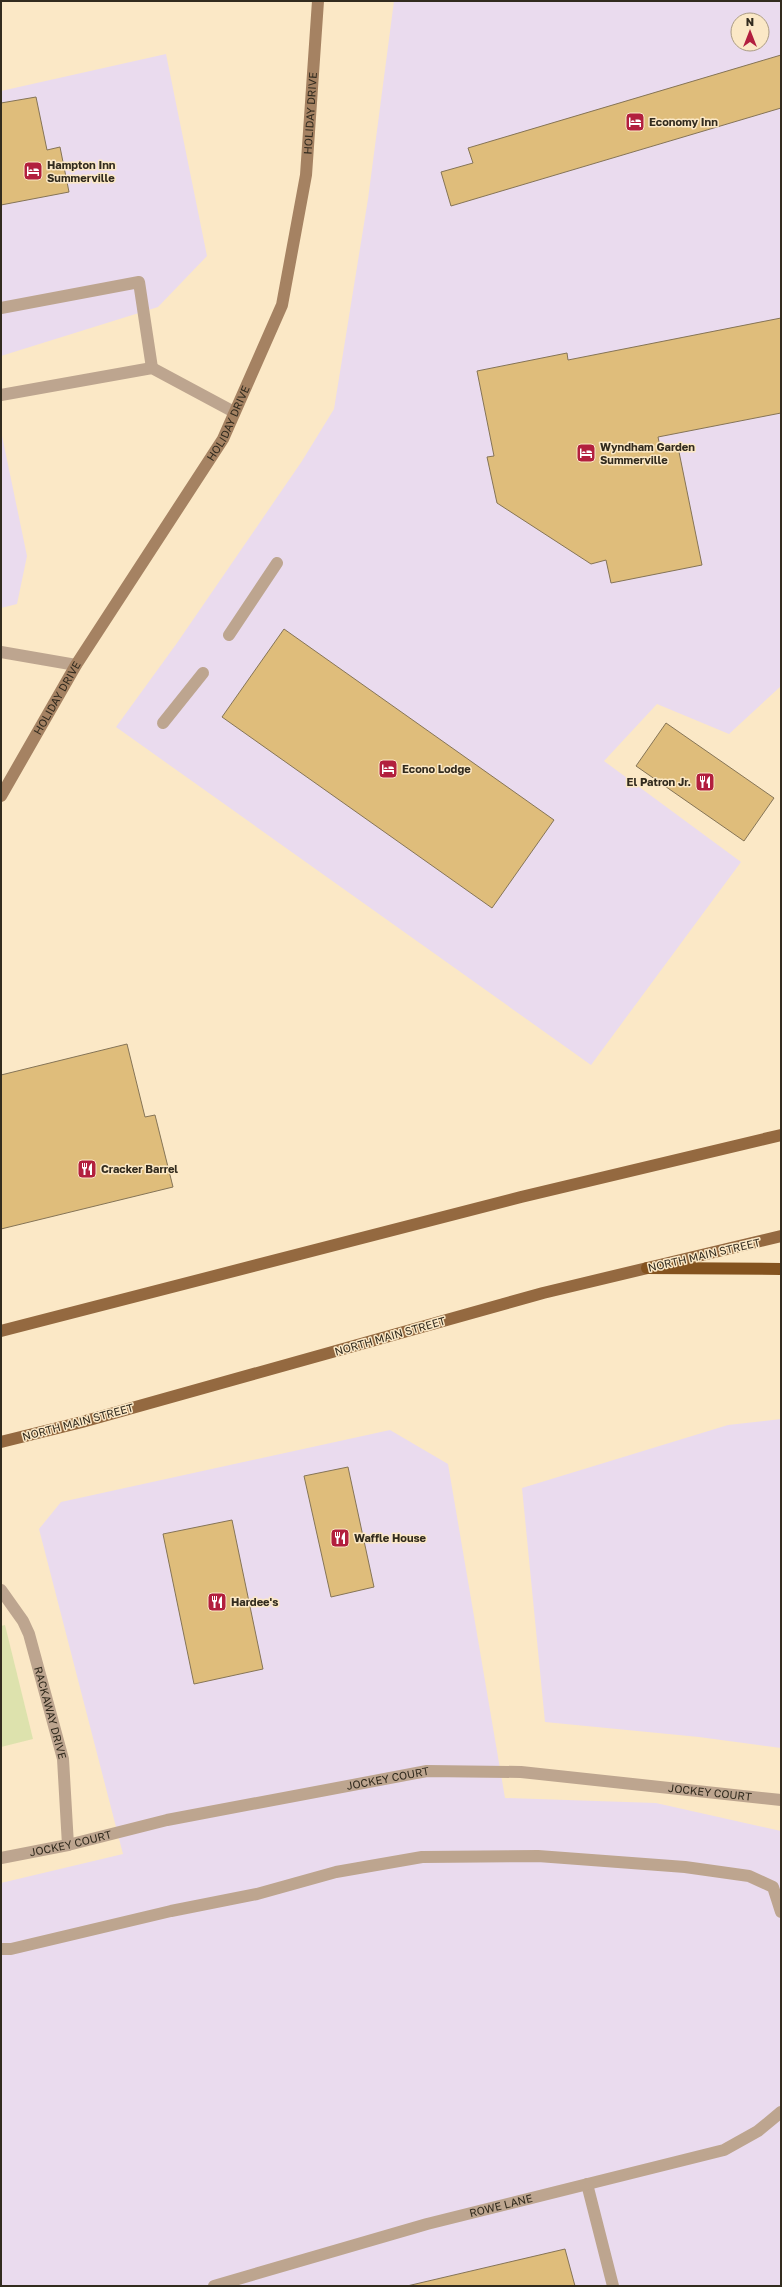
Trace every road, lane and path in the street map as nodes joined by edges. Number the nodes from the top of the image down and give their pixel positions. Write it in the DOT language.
graph roads {
  1 [pos="318,1"];
  2 [pos="1,308"];
  3 [pos="152,368"];
  4 [pos="1,396"];
  5 [pos="234,412"];
  6 [pos="277,563"];
  7 [pos="229,635"];
  8 [pos="1,652"];
  9 [pos="76,665"];
  10 [pos="203,673"];
  11 [pos="163,723"];
  12 [pos="1,796"];
  13 [pos="781,1135"];
  14 [pos="781,1236"];
  15 [pos="647,1268"];
  16 [pos="781,1269"];
  17 [pos="1,1331"];
  18 [pos="1,1442"];
  19 [pos="1,1590"];
  20 [pos="781,1800"];
  21 [pos="68,1845"];
  22 [pos="1,1858"];
  23 [pos="781,1912"];
  24 [pos="1,1949"];
  25 [pos="781,2112"];
  26 [pos="587,2184"];
  27 [pos="214,2286"];
  28 [pos="613,2286"];
  1 -- 5 [label="main road, HOLIDAY DRIVE"];
  2 -- 3 [label="street"];
  3 -- 4 [label="street"];
  3 -- 5 [label="street"];
  5 -- 9 [label="main road, HOLIDAY DRIVE"];
  6 -- 7 [label="street"];
  8 -- 9 [label="street"];
  9 -- 12 [label="main road, HOLIDAY DRIVE"];
  10 -- 11 [label="street"];
  13 -- 17 [label="main road"];
  14 -- 15 [label="main road, NORTH MAIN STREET"];
  15 -- 16 [label="highway"];
  15 -- 18 [label="main road, NORTH MAIN STREET"];
  19 -- 21 [label="street, RACKAWAY DRIVE"];
  20 -- 21 [label="street, JOCKEY COURT"];
  21 -- 22 [label="street, JOCKEY COURT"];
  23 -- 24 [label="street"];
  25 -- 26 [label="street, ROWE LANE"];
  26 -- 27 [label="street, ROWE LANE"];
  26 -- 28 [label="street"];
}
